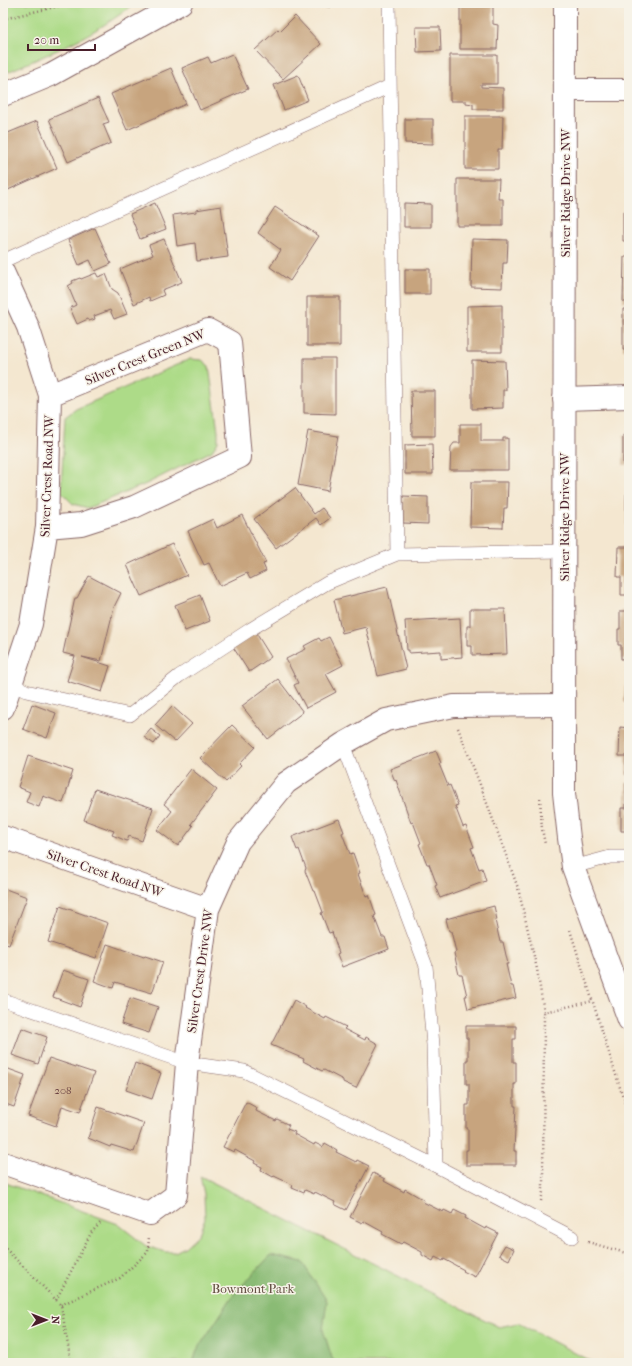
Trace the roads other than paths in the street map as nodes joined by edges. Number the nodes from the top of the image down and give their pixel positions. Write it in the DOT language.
graph roads {
  1 [pos="180,3"];
  2 [pos="389,3"];
  3 [pos="566,3"];
  4 [pos="390,86"];
  5 [pos="566,90"];
  6 [pos="629,90"];
  7 [pos="3,95"];
  8 [pos="3,261"];
  9 [pos="3,272"];
  10 [pos="50,395"];
  11 [pos="629,398"];
  12 [pos="564,399"];
  13 [pos="47,527"];
  14 [pos="564,551"];
  15 [pos="397,554"];
  16 [pos="11,684"];
  17 [pos="564,705"];
  18 [pos="3,708"];
  19 [pos="343,744"];
  20 [pos="3,837"];
  21 [pos="629,857"];
  22 [pos="573,867"];
  23 [pos="208,908"];
  24 [pos="3,1000"];
  25 [pos="629,1020"];
  26 [pos="187,1064"];
  27 [pos="3,1163"];
  28 [pos="436,1166"];
  29 [pos="572,1237"];
  1 -- 7 [label="street"];
  2 -- 4 [label="lane"];
  3 -- 5 [label="street, Silver Ridge Drive NW"];
  4 -- 8 [label="lane"];
  4 -- 15 [label="lane"];
  5 -- 6 [label="street"];
  5 -- 12 [label="street, Silver Ridge Drive NW"];
  9 -- 10 [label="street, Silver Crest Road NW"];
  10 -- 13 [label="street, Silver Crest Road NW"];
  10 -- 13 [label="street, Silver Crest Green NW"];
  11 -- 12 [label="street"];
  12 -- 14 [label="street, Silver Ridge Drive NW"];
  13 -- 16 [label="street, Silver Crest Road NW"];
  14 -- 15 [label="lane"];
  14 -- 17 [label="street, Silver Ridge Drive NW"];
  15 -- 16 [label="lane"];
  16 -- 18 [label="street, Silver Crest Road NW"];
  17 -- 19 [label="street, Silver Crest Drive NW"];
  17 -- 22 [label="street, Silver Ridge Drive NW"];
  19 -- 23 [label="street, Silver Crest Drive NW"];
  19 -- 28 [label="lane"];
  20 -- 23 [label="street, Silver Crest Road NW"];
  21 -- 22 [label="lane"];
  22 -- 25 [label="street, Silver Ridge Drive NW"];
  23 -- 26 [label="street, Silver Crest Drive NW"];
  24 -- 26 [label="lane"];
  26 -- 27 [label="street, Silver Crest Drive NW"];
  26 -- 28 [label="lane"];
  28 -- 29 [label="lane"];
}
